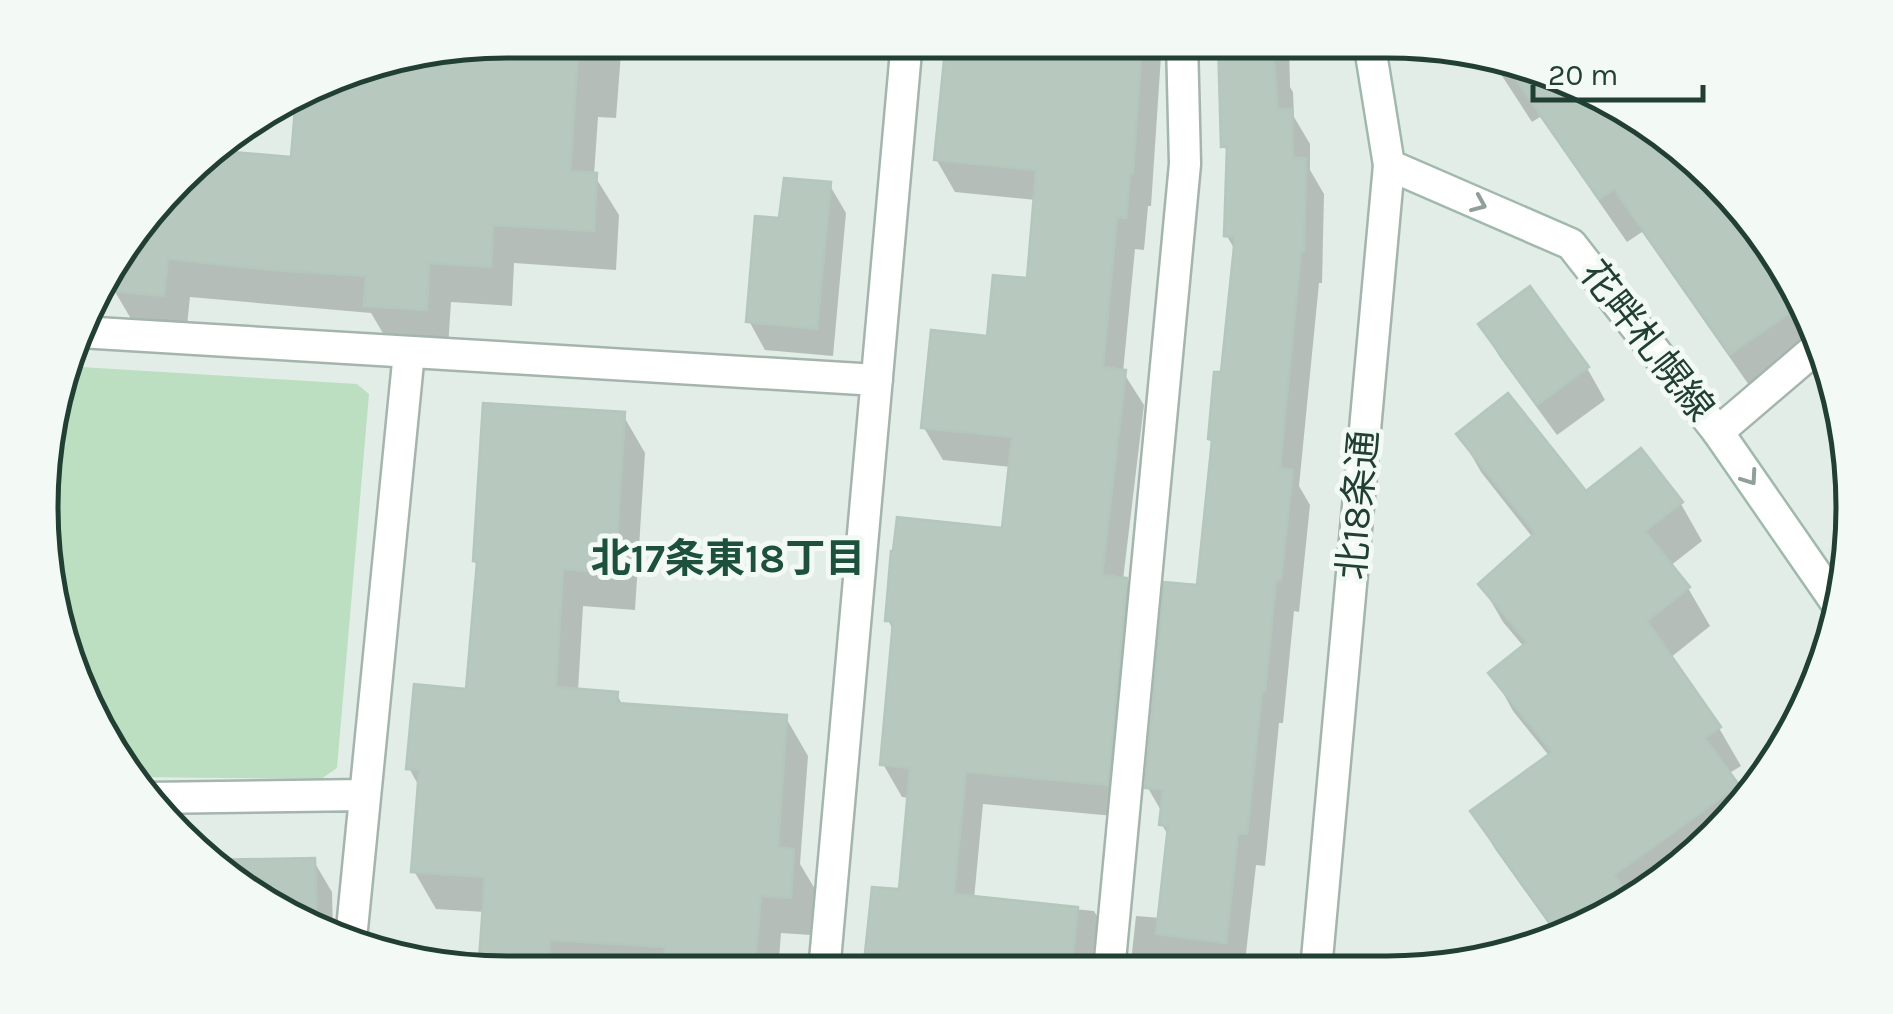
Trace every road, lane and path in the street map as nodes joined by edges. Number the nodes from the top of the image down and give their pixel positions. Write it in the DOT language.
graph roads {
  1 [pos="905,58"];
  2 [pos="1183,58"];
  3 [pos="1372,58"];
  4 [pos="1389,165"];
  5 [pos="93,333"];
  6 [pos="409,352"];
  7 [pos="1809,355"];
  8 [pos="877,380"];
  9 [pos="1718,432"];
  10 [pos="1828,591"];
  11 [pos="365,795"];
  12 [pos="164,798"];
  13 [pos="352,929"];
  14 [pos="825,956"];
  15 [pos="1110,956"];
  16 [pos="1317,956"];
  1 -- 8 [label="street"];
  2 -- 15 [label="street"];
  3 -- 4 [label="street, 北18条通"];
  4 -- 9 [label="street, 花畔札幌線, one-way"];
  4 -- 16 [label="street, 北18条通"];
  5 -- 6 [label="street"];
  6 -- 8 [label="street"];
  6 -- 11 [label="street"];
  7 -- 9 [label="street"];
  8 -- 14 [label="street"];
  9 -- 10 [label="street, 花畔札幌線, one-way"];
  11 -- 12 [label="street"];
  11 -- 13 [label="street"];
}
